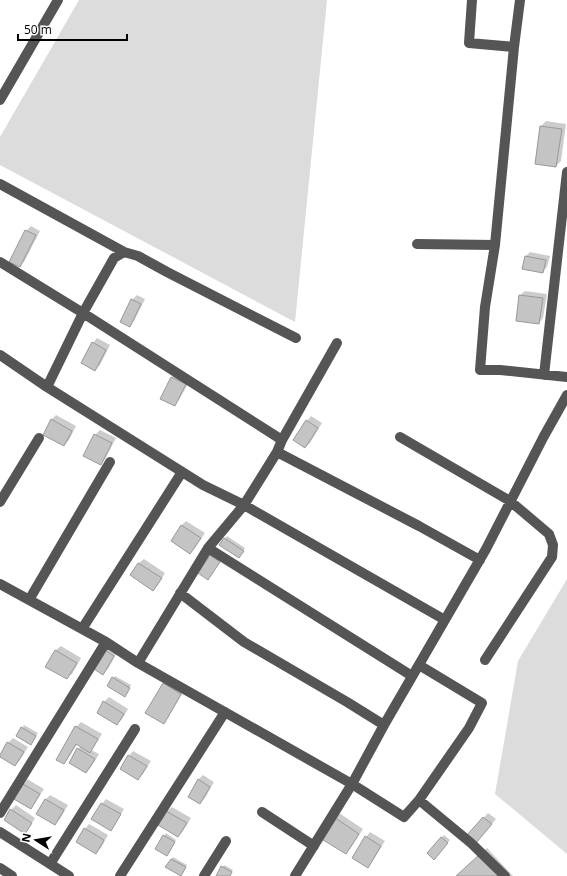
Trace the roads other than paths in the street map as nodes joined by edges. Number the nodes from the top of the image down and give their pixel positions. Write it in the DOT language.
graph roads {
  1 [pos="58,0"];
  2 [pos="472,0"];
  3 [pos="520,0"];
  4 [pos="514,47"];
  5 [pos="0,100"];
  6 [pos="567,172"];
  7 [pos="0,184"];
  8 [pos="417,244"];
  9 [pos="495,245"];
  10 [pos="124,252"];
  11 [pos="0,262"];
  12 [pos="83,312"];
  13 [pos="296,338"];
  14 [pos="337,343"];
  15 [pos="0,355"];
  16 [pos="544,375"];
  17 [pos="567,377"];
  18 [pos="47,387"];
  19 [pos="567,395"];
  20 [pos="400,437"];
  21 [pos="39,438"];
  22 [pos="282,440"];
  23 [pos="277,452"];
  24 [pos="110,462"];
  25 [pos="182,472"];
  26 [pos="510,501"];
  27 [pos="0,502"];
  28 [pos="244,505"];
  29 [pos="208,548"];
  30 [pos="480,560"];
  31 [pos="0,584"];
  32 [pos="180,593"];
  33 [pos="29,600"];
  34 [pos="445,620"];
  35 [pos="82,629"];
  36 [pos="106,642"];
  37 [pos="485,660"];
  38 [pos="138,663"];
  39 [pos="419,666"];
  40 [pos="412,676"];
  41 [pos="225,712"];
  42 [pos="384,725"];
  43 [pos="135,729"];
  44 [pos="352,784"];
  45 [pos="419,800"];
  46 [pos="262,812"];
  47 [pos="0,813"];
  48 [pos="0,832"];
  49 [pos="226,841"];
  50 [pos="314,846"];
  51 [pos="50,864"];
  52 [pos="0,868"];
  53 [pos="12,876"];
  54 [pos="69,876"];
  55 [pos="120,876"];
  56 [pos="204,876"];
  57 [pos="295,876"];
  58 [pos="505,876"];
  1 -- 5 [label="street"];
  2 -- 4 [label="street"];
  3 -- 4 [label="street"];
  4 -- 9 [label="street"];
  6 -- 16 [label="street"];
  7 -- 10 [label="street"];
  8 -- 9 [label="street"];
  9 -- 16 [label="street"];
  10 -- 12 [label="street"];
  10 -- 13 [label="street"];
  11 -- 12 [label="street"];
  12 -- 18 [label="street"];
  12 -- 22 [label="street"];
  14 -- 22 [label="street"];
  15 -- 18 [label="street"];
  16 -- 17 [label="street"];
  18 -- 25 [label="street"];
  19 -- 26 [label="street"];
  20 -- 26 [label="street"];
  21 -- 27 [label="street"];
  22 -- 23 [label="street"];
  23 -- 28 [label="street"];
  23 -- 30 [label="street"];
  24 -- 33 [label="street"];
  25 -- 28 [label="street"];
  25 -- 35 [label="street"];
  26 -- 30 [label="street"];
  26 -- 37 [label="street"];
  28 -- 29 [label="street"];
  28 -- 34 [label="street"];
  29 -- 32 [label="street"];
  29 -- 40 [label="street"];
  30 -- 34 [label="street"];
  31 -- 33 [label="street"];
  32 -- 38 [label="street"];
  32 -- 42 [label="street"];
  33 -- 35 [label="street"];
  34 -- 39 [label="street"];
  35 -- 36 [label="street"];
  36 -- 38 [label="street"];
  36 -- 47 [label="street"];
  38 -- 41 [label="street"];
  39 -- 40 [label="street"];
  39 -- 45 [label="street"];
  40 -- 42 [label="street"];
  41 -- 44 [label="street"];
  41 -- 55 [label="street"];
  42 -- 44 [label="street"];
  43 -- 51 [label="street"];
  44 -- 45 [label="street"];
  44 -- 50 [label="street"];
  45 -- 58 [label="street"];
  46 -- 50 [label="street"];
  48 -- 51 [label="street"];
  49 -- 56 [label="street"];
  50 -- 57 [label="street"];
  51 -- 54 [label="street"];
  52 -- 53 [label="street"];
}
